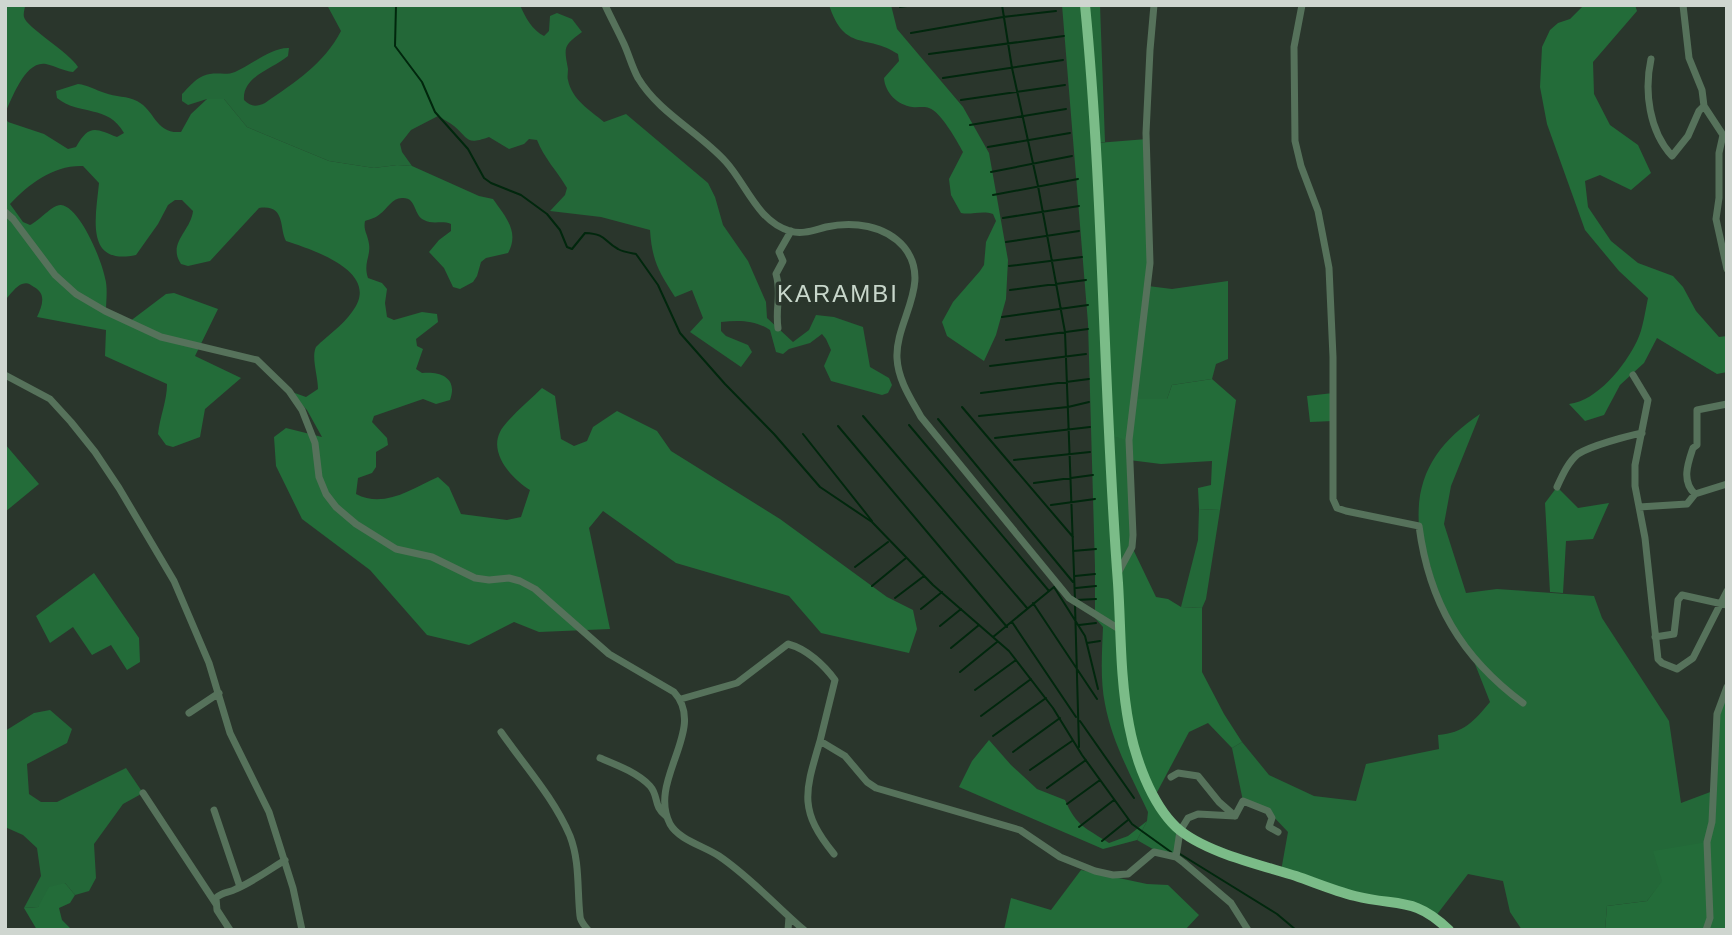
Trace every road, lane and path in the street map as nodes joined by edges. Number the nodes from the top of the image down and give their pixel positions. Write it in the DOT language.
graph roads {
  1 [pos="605,5"];
  2 [pos="1085,5"];
  3 [pos="1154,5"];
  4 [pos="1302,5"];
  5 [pos="1683,5"];
  6 [pos="1651,59"];
  7 [pos="1704,106"];
  8 [pos="1725,135"];
  9 [pos="5,212"];
  10 [pos="790,232"];
  11 [pos="1727,269"];
  12 [pos="778,328"];
  13 [pos="1633,374"];
  14 [pos="5,375"];
  15 [pos="1727,404"];
  16 [pos="1642,433"];
  17 [pos="1727,484"];
  18 [pos="1557,487"];
  19 [pos="1695,494"];
  20 [pos="1639,507"];
  21 [pos="1117,575"];
  22 [pos="1727,592"];
  23 [pos="1723,604"];
  24 [pos="1119,629"];
  25 [pos="1655,637"];
  26 [pos="1727,687"];
  27 [pos="219,693"];
  28 [pos="681,699"];
  29 [pos="1523,703"];
  30 [pos="190,713"];
  31 [pos="501,732"];
  32 [pos="820,741"];
  33 [pos="600,758"];
  34 [pos="1171,776"];
  35 [pos="143,793"];
  36 [pos="214,810"];
  37 [pos="667,816"];
  38 [pos="1236,816"];
  39 [pos="1180,831"];
  40 [pos="1278,832"];
  41 [pos="834,854"];
  42 [pos="1176,854"];
  43 [pos="285,860"];
  44 [pos="240,887"];
  45 [pos="216,904"];
  46 [pos="789,917"];
  47 [pos="230,930"];
  48 [pos="302,930"];
  49 [pos="588,930"];
  50 [pos="788,930"];
  51 [pos="804,930"];
  52 [pos="1248,930"];
  53 [pos="1449,930"];
  54 [pos="1706,930"];
  1 -- 10 [label="street"];
  2 -- 21 [label="highway"];
  3 -- 21 [label="street"];
  4 -- 29 [label="street"];
  5 -- 7 [label="street"];
  6 -- 7 [label="street"];
  7 -- 8 [label="street"];
  8 -- 11 [label="street"];
  9 -- 28 [label="street"];
  10 -- 12 [label="street"];
  10 -- 24 [label="street"];
  13 -- 16 [label="street"];
  14 -- 27 [label="street"];
  15 -- 19 [label="street"];
  16 -- 18 [label="street"];
  16 -- 20 [label="street"];
  17 -- 19 [label="street"];
  19 -- 20 [label="street"];
  20 -- 25 [label="street"];
  21 -- 24 [label="highway"];
  22 -- 23 [label="street"];
  23 -- 25 [label="street"];
  23 -- 25 [label="street"];
  24 -- 39 [label="highway"];
  26 -- 54 [label="street"];
  27 -- 30 [label="street"];
  27 -- 43 [label="street"];
  28 -- 32 [label="street"];
  28 -- 37 [label="street"];
  31 -- 49 [label="street"];
  32 -- 41 [label="street"];
  32 -- 42 [label="street"];
  33 -- 37 [label="street"];
  34 -- 38 [label="street"];
  35 -- 45 [label="street"];
  36 -- 44 [label="street"];
  37 -- 46 [label="street"];
  38 -- 39 [label="street"];
  38 -- 40 [label="street"];
  39 -- 42 [label="street"];
  39 -- 53 [label="highway"];
  42 -- 52 [label="street"];
  43 -- 44 [label="street"];
  43 -- 48 [label="street"];
  44 -- 45 [label="street"];
  45 -- 47 [label="street"];
  46 -- 50 [label="street"];
  46 -- 51 [label="street"];
}
